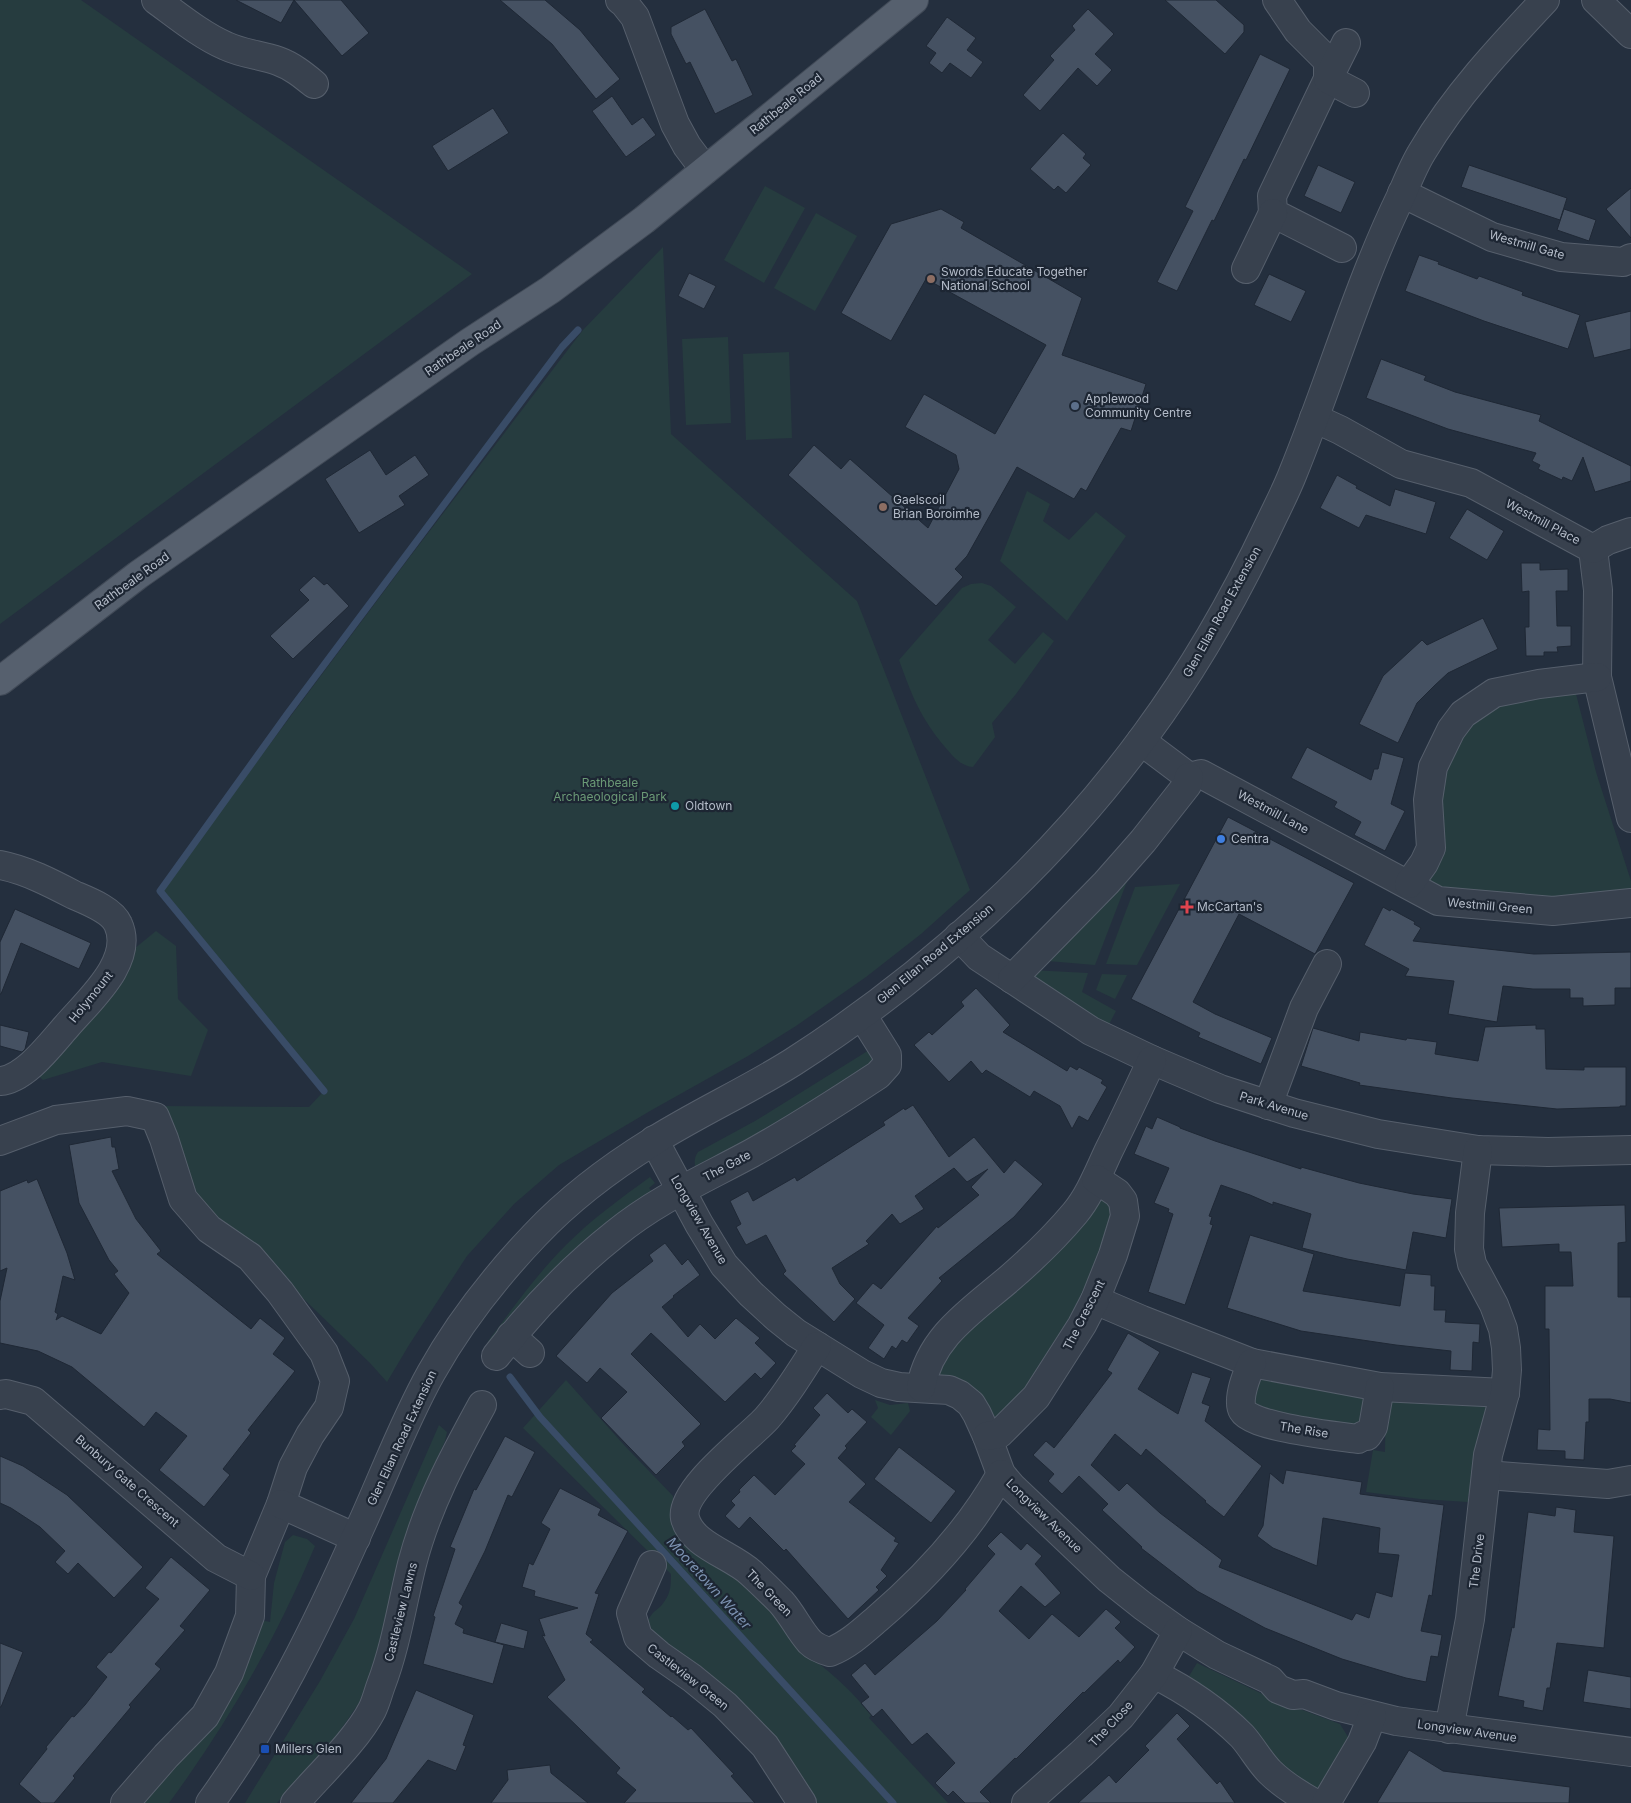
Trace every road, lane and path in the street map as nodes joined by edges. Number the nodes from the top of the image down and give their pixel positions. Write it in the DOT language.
graph roads {
  1 [pos="156,0"];
  2 [pos="620,0"];
  3 [pos="914,0"];
  4 [pos="1277,0"];
  5 [pos="1545,0"];
  6 [pos="1596,0"];
  7 [pos="1631,34"];
  8 [pos="1346,43"];
  9 [pos="1328,79"];
  10 [pos="314,84"];
  11 [pos="1355,93"];
  12 [pos="706,170"];
  13 [pos="1402,193"];
  14 [pos="1273,213"];
  15 [pos="1342,248"];
  16 [pos="1631,258"];
  17 [pos="1246,270"];
  18 [pos="1314,418"];
  19 [pos="1631,532"];
  20 [pos="1593,549"];
  21 [pos="1597,676"];
  22 [pos="0,681"];
  23 [pos="1141,741"];
  24 [pos="1189,776"];
  25 [pos="1629,806"];
  26 [pos="0,865"];
  27 [pos="1409,884"];
  28 [pos="1631,904"];
  29 [pos="959,936"];
  30 [pos="1327,964"];
  31 [pos="1012,979"];
  32 [pos="862,1014"];
  33 [pos="1152,1060"];
  34 [pos="0,1081"];
  35 [pos="1268,1105"];
  36 [pos="654,1140"];
  37 [pos="0,1141"];
  38 [pos="1478,1150"];
  39 [pos="1631,1150"];
  40 [pos="1096,1179"];
  41 [pos="681,1191"];
  42 [pos="1095,1300"];
  43 [pos="817,1346"];
  44 [pos="513,1348"];
  45 [pos="1252,1363"];
  46 [pos="922,1387"];
  47 [pos="1380,1387"];
  48 [pos="1506,1394"];
  49 [pos="0,1395"];
  50 [pos="482,1404"];
  51 [pos="987,1436"];
  52 [pos="1001,1474"];
  53 [pos="1486,1475"];
  54 [pos="1620,1482"];
  55 [pos="280,1504"];
  56 [pos="356,1538"];
  57 [pos="652,1565"];
  58 [pos="251,1576"];
  59 [pos="1178,1631"];
  60 [pos="1154,1674"];
  61 [pos="1372,1716"];
  62 [pos="1449,1729"];
  63 [pos="1631,1752"];
  64 [pos="125,1803"];
  65 [pos="210,1803"];
  66 [pos="295,1803"];
  67 [pos="802,1803"];
  68 [pos="1026,1803"];
  69 [pos="1314,1803"];
  70 [pos="1326,1803"];
  1 -- 10 [label="street"];
  2 -- 12 [label="street"];
  3 -- 12 [label="main road, Rathbeale Road"];
  4 -- 9 [label="street"];
  5 -- 13 [label="street, Glen Ellan Road Extension"];
  6 -- 7 [label="street"];
  8 -- 9 [label="street"];
  9 -- 11 [label="street"];
  9 -- 14 [label="street"];
  12 -- 22 [label="main road, Rathbeale Road"];
  13 -- 16 [label="street, Westmill Gate"];
  13 -- 18 [label="street, Glen Ellan Road Extension"];
  14 -- 15 [label="street"];
  14 -- 17 [label="street"];
  18 -- 20 [label="street, Westmill Place"];
  18 -- 23 [label="street, Glen Ellan Road Extension"];
  19 -- 20 [label="street"];
  20 -- 21 [label="street, Westmill Place"];
  21 -- 25 [label="street, Westmill Place"];
  21 -- 27 [label="street"];
  23 -- 24 [label="street, Westmill Lane"];
  23 -- 29 [label="street, Glen Ellan Road Extension"];
  24 -- 27 [label="street, Westmill Lane"];
  24 -- 31 [label="street"];
  26 -- 34 [label="street, Holymount"];
  27 -- 28 [label="street, Westmill Green"];
  29 -- 31 [label="street, Park Avenue"];
  29 -- 32 [label="street, Glen Ellan Road Extension"];
  30 -- 35 [label="street"];
  31 -- 33 [label="street, Park Avenue"];
  32 -- 36 [label="street, Glen Ellan Road Extension"];
  32 -- 41 [label="street, The Gate"];
  33 -- 35 [label="street, Park Avenue"];
  33 -- 40 [label="street"];
  35 -- 38 [label="street, Park Avenue"];
  36 -- 41 [label="street, Longview Avenue"];
  36 -- 56 [label="street, Glen Ellan Road Extension"];
  37 -- 55 [label="street"];
  38 -- 39 [label="street, Park Avenue"];
  38 -- 48 [label="street, The Drive"];
  40 -- 42 [label="street, The Crescent"];
  40 -- 46 [label="street"];
  41 -- 43 [label="street, Longview Avenue"];
  41 -- 44 [label="street, The Gate"];
  42 -- 45 [label="street"];
  42 -- 51 [label="street, The Crescent"];
  43 -- 46 [label="street, Longview Avenue"];
  43 -- 52 [label="street, The Green"];
  45 -- 47 [label="street"];
  45 -- 47 [label="street, The Rise"];
  46 -- 51 [label="street, Longview Avenue"];
  47 -- 48 [label="street"];
  48 -- 53 [label="street, The Drive"];
  49 -- 58 [label="street, Bunbury Gate Crescent"];
  50 -- 66 [label="street, Castleview Lawns"];
  51 -- 52 [label="street, Longview Avenue"];
  52 -- 59 [label="street, Longview Avenue"];
  53 -- 54 [label="street"];
  53 -- 62 [label="street, The Drive"];
  55 -- 56 [label="street"];
  55 -- 58 [label="street"];
  56 -- 65 [label="street, Glen Ellan Road Extension"];
  57 -- 67 [label="street, Castleview Green"];
  58 -- 64 [label="street"];
  59 -- 60 [label="street, The Close"];
  59 -- 61 [label="street, Longview Avenue"];
  60 -- 68 [label="street, The Close"];
  60 -- 69 [label="street"];
  61 -- 62 [label="street, Longview Avenue"];
  61 -- 70 [label="street"];
  62 -- 63 [label="street, Longview Avenue"];
}
